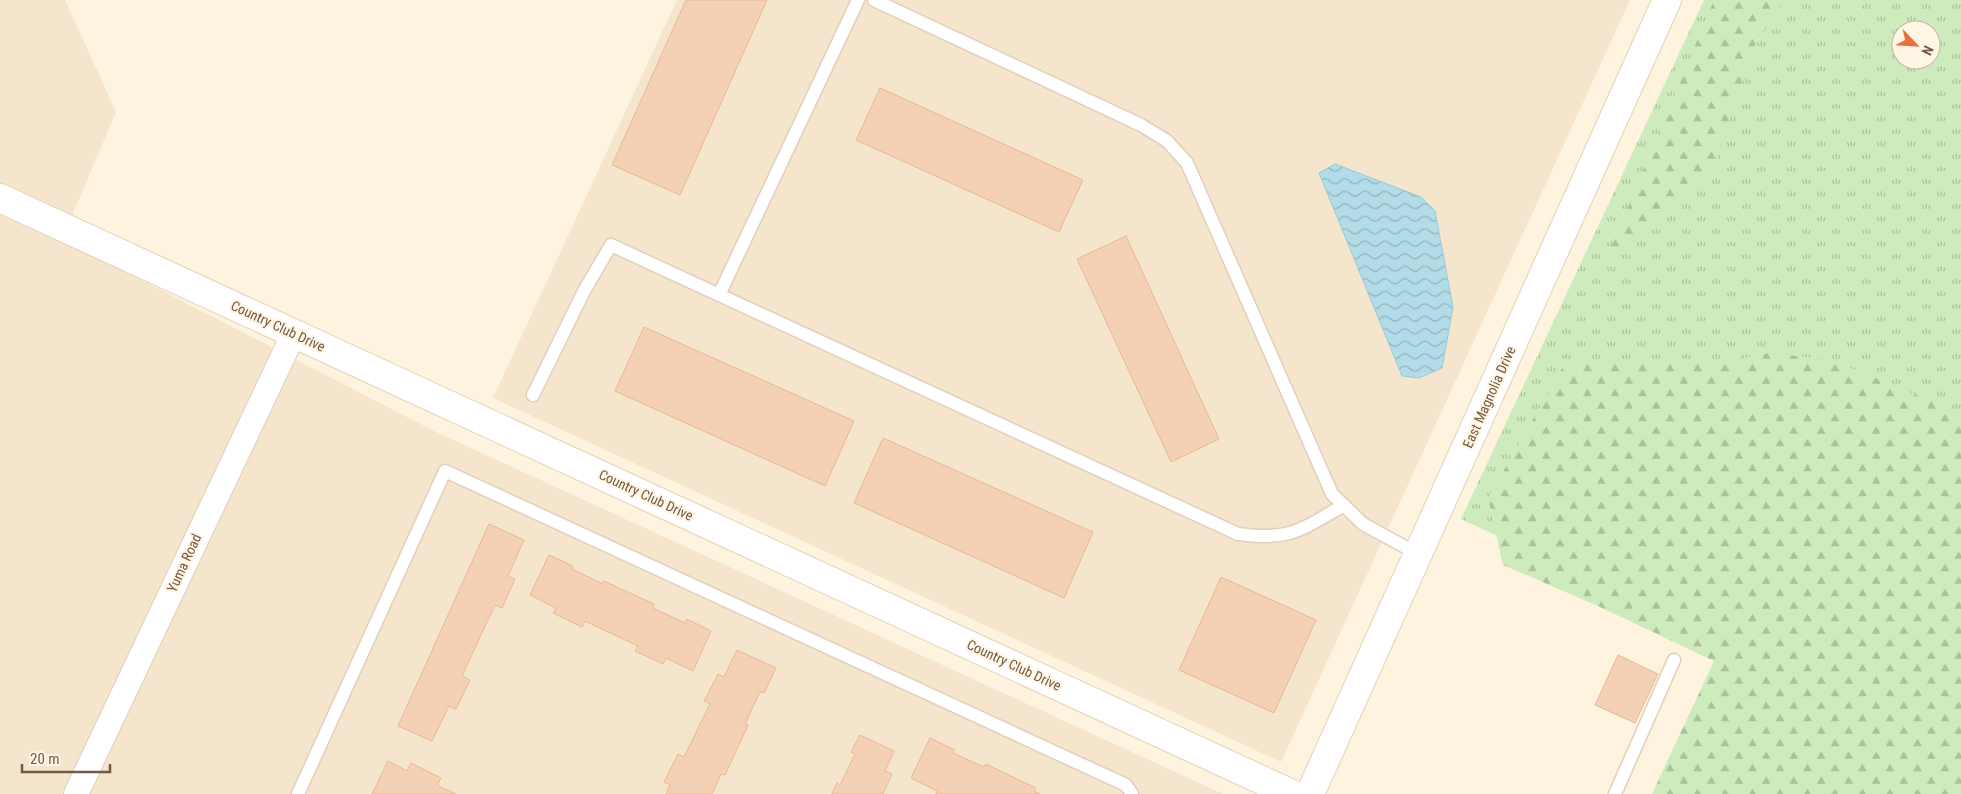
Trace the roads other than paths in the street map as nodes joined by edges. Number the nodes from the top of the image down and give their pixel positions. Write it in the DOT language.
graph roads {
  1 [pos="858,0"];
  2 [pos="874,0"];
  3 [pos="1667,0"];
  4 [pos="0,198"];
  5 [pos="719,295"];
  6 [pos="294,333"];
  7 [pos="532,395"];
  8 [pos="1344,506"];
  9 [pos="1418,554"];
  10 [pos="1674,660"];
  11 [pos="76,794"];
  12 [pos="298,794"];
  13 [pos="1132,794"];
  14 [pos="1292,794"];
  15 [pos="1310,794"];
  16 [pos="1615,794"];
  1 -- 5 [label="lane"];
  2 -- 8 [label="lane"];
  3 -- 9 [label="street, East Magnolia Drive"];
  4 -- 6 [label="street, Country Club Drive"];
  5 -- 7 [label="lane"];
  5 -- 8 [label="lane"];
  6 -- 11 [label="street, Yuma Road"];
  6 -- 14 [label="street, Country Club Drive"];
  8 -- 9 [label="lane"];
  9 -- 15 [label="street, East Magnolia Drive"];
  10 -- 16 [label="lane"];
  12 -- 13 [label="lane"];
}
